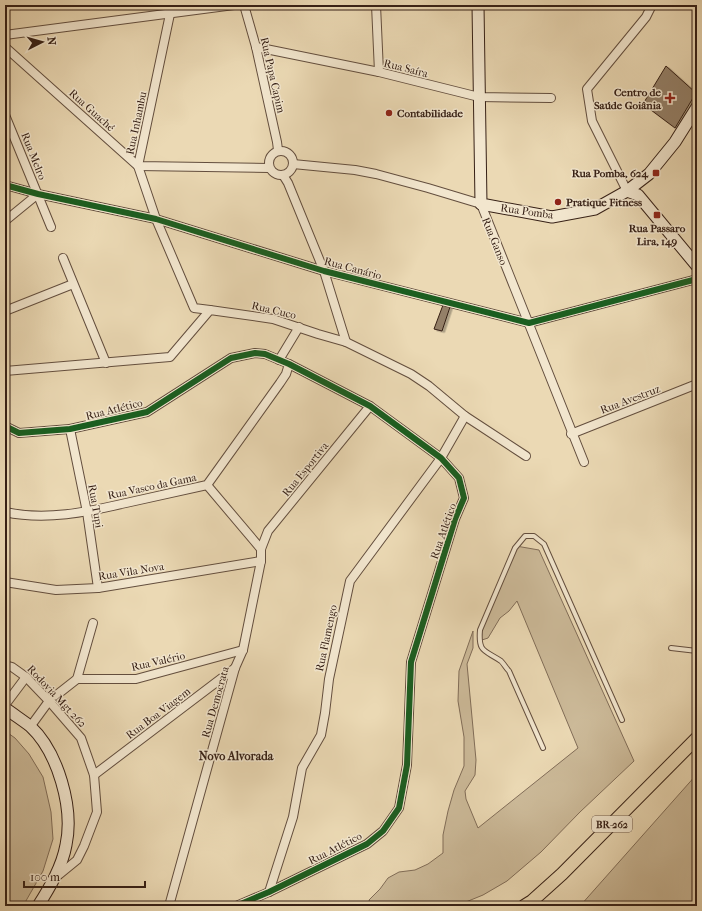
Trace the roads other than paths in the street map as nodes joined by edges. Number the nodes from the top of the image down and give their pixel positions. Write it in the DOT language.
graph roads {
  1 [pos="230,5"];
  2 [pos="244,5"];
  3 [pos="376,5"];
  4 [pos="478,5"];
  5 [pos="652,5"];
  6 [pos="170,14"];
  7 [pos="5,36"];
  8 [pos="5,47"];
  9 [pos="256,47"];
  10 [pos="379,72"];
  11 [pos="479,98"];
  12 [pos="551,98"];
  13 [pos="697,107"];
  14 [pos="5,115"];
  15 [pos="278,150"];
  16 [pos="293,164"];
  17 [pos="138,166"];
  18 [pos="269,168"];
  19 [pos="283,175"];
  20 [pos="5,185"];
  21 [pos="627,191"];
  22 [pos="38,194"];
  23 [pos="481,204"];
  24 [pos="156,219"];
  25 [pos="5,221"];
  26 [pos="51,227"];
  27 [pos="63,258"];
  28 [pos="697,266"];
  29 [pos="324,271"];
  30 [pos="697,279"];
  31 [pos="73,284"];
  32 [pos="210,310"];
  33 [pos="5,311"];
  34 [pos="528,323"];
  35 [pos="298,327"];
  36 [pos="346,342"];
  37 [pos="279,360"];
  38 [pos="106,363"];
  39 [pos="289,364"];
  40 [pos="5,371"];
  41 [pos="697,384"];
  42 [pos="370,406"];
  43 [pos="465,416"];
  44 [pos="5,426"];
  45 [pos="70,429"];
  46 [pos="571,434"];
  47 [pos="526,456"];
  48 [pos="441,458"];
  49 [pos="584,462"];
  50 [pos="208,485"];
  51 [pos="5,512"];
  52 [pos="87,512"];
  53 [pos="261,549"];
  54 [pos="261,561"];
  55 [pos="5,582"];
  56 [pos="98,588"];
  57 [pos="93,623"];
  58 [pos="671,648"];
  59 [pos="243,650"];
  60 [pos="697,651"];
  61 [pos="5,665"];
  62 [pos="235,668"];
  63 [pos="26,677"];
  64 [pos="77,679"];
  65 [pos="50,701"];
  66 [pos="5,707"];
  67 [pos="622,720"];
  68 [pos="30,727"];
  69 [pos="697,738"];
  70 [pos="543,748"];
  71 [pos="94,775"];
  72 [pos="54,878"];
  73 [pos="269,892"];
  74 [pos="38,906"];
  75 [pos="169,906"];
  76 [pos="236,906"];
  77 [pos="524,906"];
  1 -- 6 [label="street"];
  2 -- 9 [label="street, Rua Papa Capim"];
  3 -- 10 [label="street"];
  4 -- 11 [label="street, Rua Ganso"];
  5 -- 21 [label="street"];
  6 -- 7 [label="street"];
  6 -- 17 [label="street, Rua Inhambu"];
  8 -- 17 [label="street, Rua Guaché"];
  9 -- 10 [label="street, Rua Saíra"];
  9 -- 15 [label="street, Rua Papa Capim"];
  10 -- 11 [label="street, Rua Saíra"];
  11 -- 12 [label="street, Rua Saíra"];
  11 -- 23 [label="street, Rua Ganso"];
  13 -- 21 [label="street, Rua Pomba"];
  14 -- 22 [label="street, Rua Melro"];
  15 -- 16 [label="street"];
  15 -- 18 [label="street"];
  16 -- 19 [label="street"];
  16 -- 23 [label="street, Rua Pomba"];
  17 -- 18 [label="street"];
  17 -- 24 [label="street, Rua Inhambu"];
  18 -- 19 [label="street"];
  19 -- 29 [label="street"];
  20 -- 22 [label="street, Rua Canário"];
  21 -- 23 [label="street, Rua Pomba"];
  21 -- 28 [label="street"];
  22 -- 24 [label="street, Rua Canário"];
  22 -- 25 [label="street"];
  22 -- 26 [label="street, Rua Melro"];
  23 -- 34 [label="street, Rua Ganso"];
  24 -- 29 [label="street, Rua Canário"];
  24 -- 32 [label="street, Rua Inhambu"];
  27 -- 31 [label="street"];
  29 -- 34 [label="street, Rua Canário"];
  29 -- 36 [label="street"];
  30 -- 34 [label="street, Rua Canário"];
  31 -- 33 [label="street"];
  31 -- 38 [label="street"];
  32 -- 35 [label="street, Rua Cuco"];
  32 -- 38 [label="street"];
  34 -- 46 [label="street, Rua Ganso"];
  35 -- 36 [label="street, Rua Cuco"];
  35 -- 37 [label="street"];
  36 -- 43 [label="street, Rua Cuco"];
  37 -- 39 [label="street, Rua Atlético"];
  37 -- 45 [label="street, Rua Atlético"];
  38 -- 40 [label="street"];
  39 -- 42 [label="street, Rua Atlético"];
  39 -- 50 [label="street, Rua Vasco da Gama"];
  41 -- 46 [label="street, Rua Avestruz"];
  42 -- 48 [label="street, Rua Atlético"];
  42 -- 53 [label="street, Rua Esportiva"];
  43 -- 47 [label="street, Rua Cuco"];
  43 -- 48 [label="street, Rua Flamengo"];
  44 -- 45 [label="street, Rua Atlético"];
  45 -- 52 [label="street, Rua Tupi"];
  46 -- 49 [label="street, Rua Ganso"];
  48 -- 73 [label="street, Rua Flamengo"];
  48 -- 73 [label="street, Rua Atlético"];
  50 -- 52 [label="street, Rua Vasco da Gama"];
  50 -- 53 [label="street"];
  51 -- 52 [label="street, Rua Vasco da Gama"];
  52 -- 56 [label="street, Rua Tupi"];
  53 -- 54 [label="street, Rua Democrata"];
  54 -- 56 [label="street, Rua Vila Nova"];
  54 -- 59 [label="street, Rua Democrata"];
  55 -- 56 [label="street, Rua Vila Nova"];
  57 -- 64 [label="street"];
  58 -- 60 [label="lane"];
  59 -- 62 [label="street, Rua Democrata"];
  59 -- 64 [label="street, Rua Valério"];
  61 -- 63 [label="street, Rodovia Mgt 262"];
  62 -- 71 [label="street, Rua Boa Viagem"];
  62 -- 75 [label="street, Rua Democrata"];
  63 -- 65 [label="street, Rodovia Mgt 262"];
  63 -- 66 [label="street"];
  64 -- 65 [label="street"];
  65 -- 68 [label="street"];
  65 -- 71 [label="street, Rodovia Mgt 262"];
  66 -- 68 [label="street"];
  67 -- 70 [label="lane"];
  68 -- 72 [label="street"];
  69 -- 77 [label="main road, BR-262"];
  71 -- 72 [label="street, Rodovia Mgt 262"];
  72 -- 74 [label="street"];
  73 -- 76 [label="street, Rua Atlético"];
}
